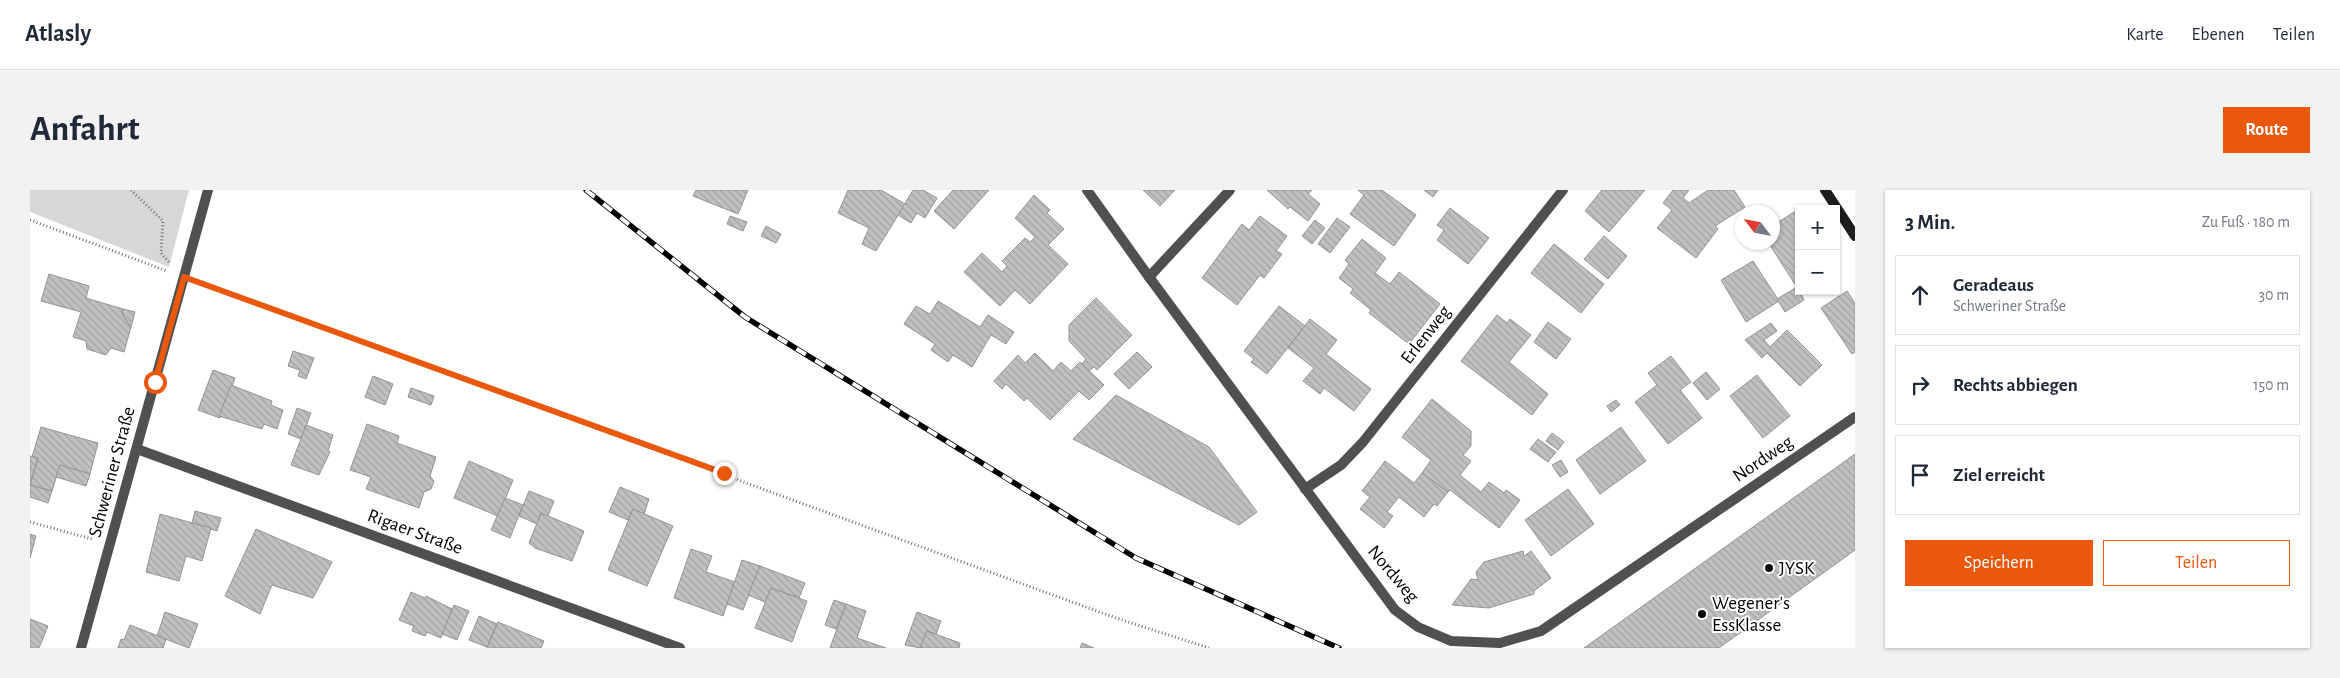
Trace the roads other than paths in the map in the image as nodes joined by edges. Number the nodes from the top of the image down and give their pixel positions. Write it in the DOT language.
graph roads {
  1 [pos="208,190"];
  2 [pos="1087,190"];
  3 [pos="1230,190"];
  4 [pos="1563,190"];
  5 [pos="1825,190"];
  6 [pos="1855,236"];
  7 [pos="1149,277"];
  8 [pos="1855,417"];
  9 [pos="138,449"];
  10 [pos="1305,489"];
  11 [pos="81,648"];
  12 [pos="680,648"];
  1 -- 9 [label="street, Schweriner Straße"];
  2 -- 7 [label="street, Nordweg"];
  3 -- 7 [label="street"];
  4 -- 10 [label="street, Erlenweg"];
  5 -- 6 [label="main road"];
  7 -- 10 [label="street, Nordweg"];
  8 -- 10 [label="street, Nordweg"];
  9 -- 11 [label="street, Schweriner Straße"];
  9 -- 12 [label="street, Rigaer Straße"];
}
